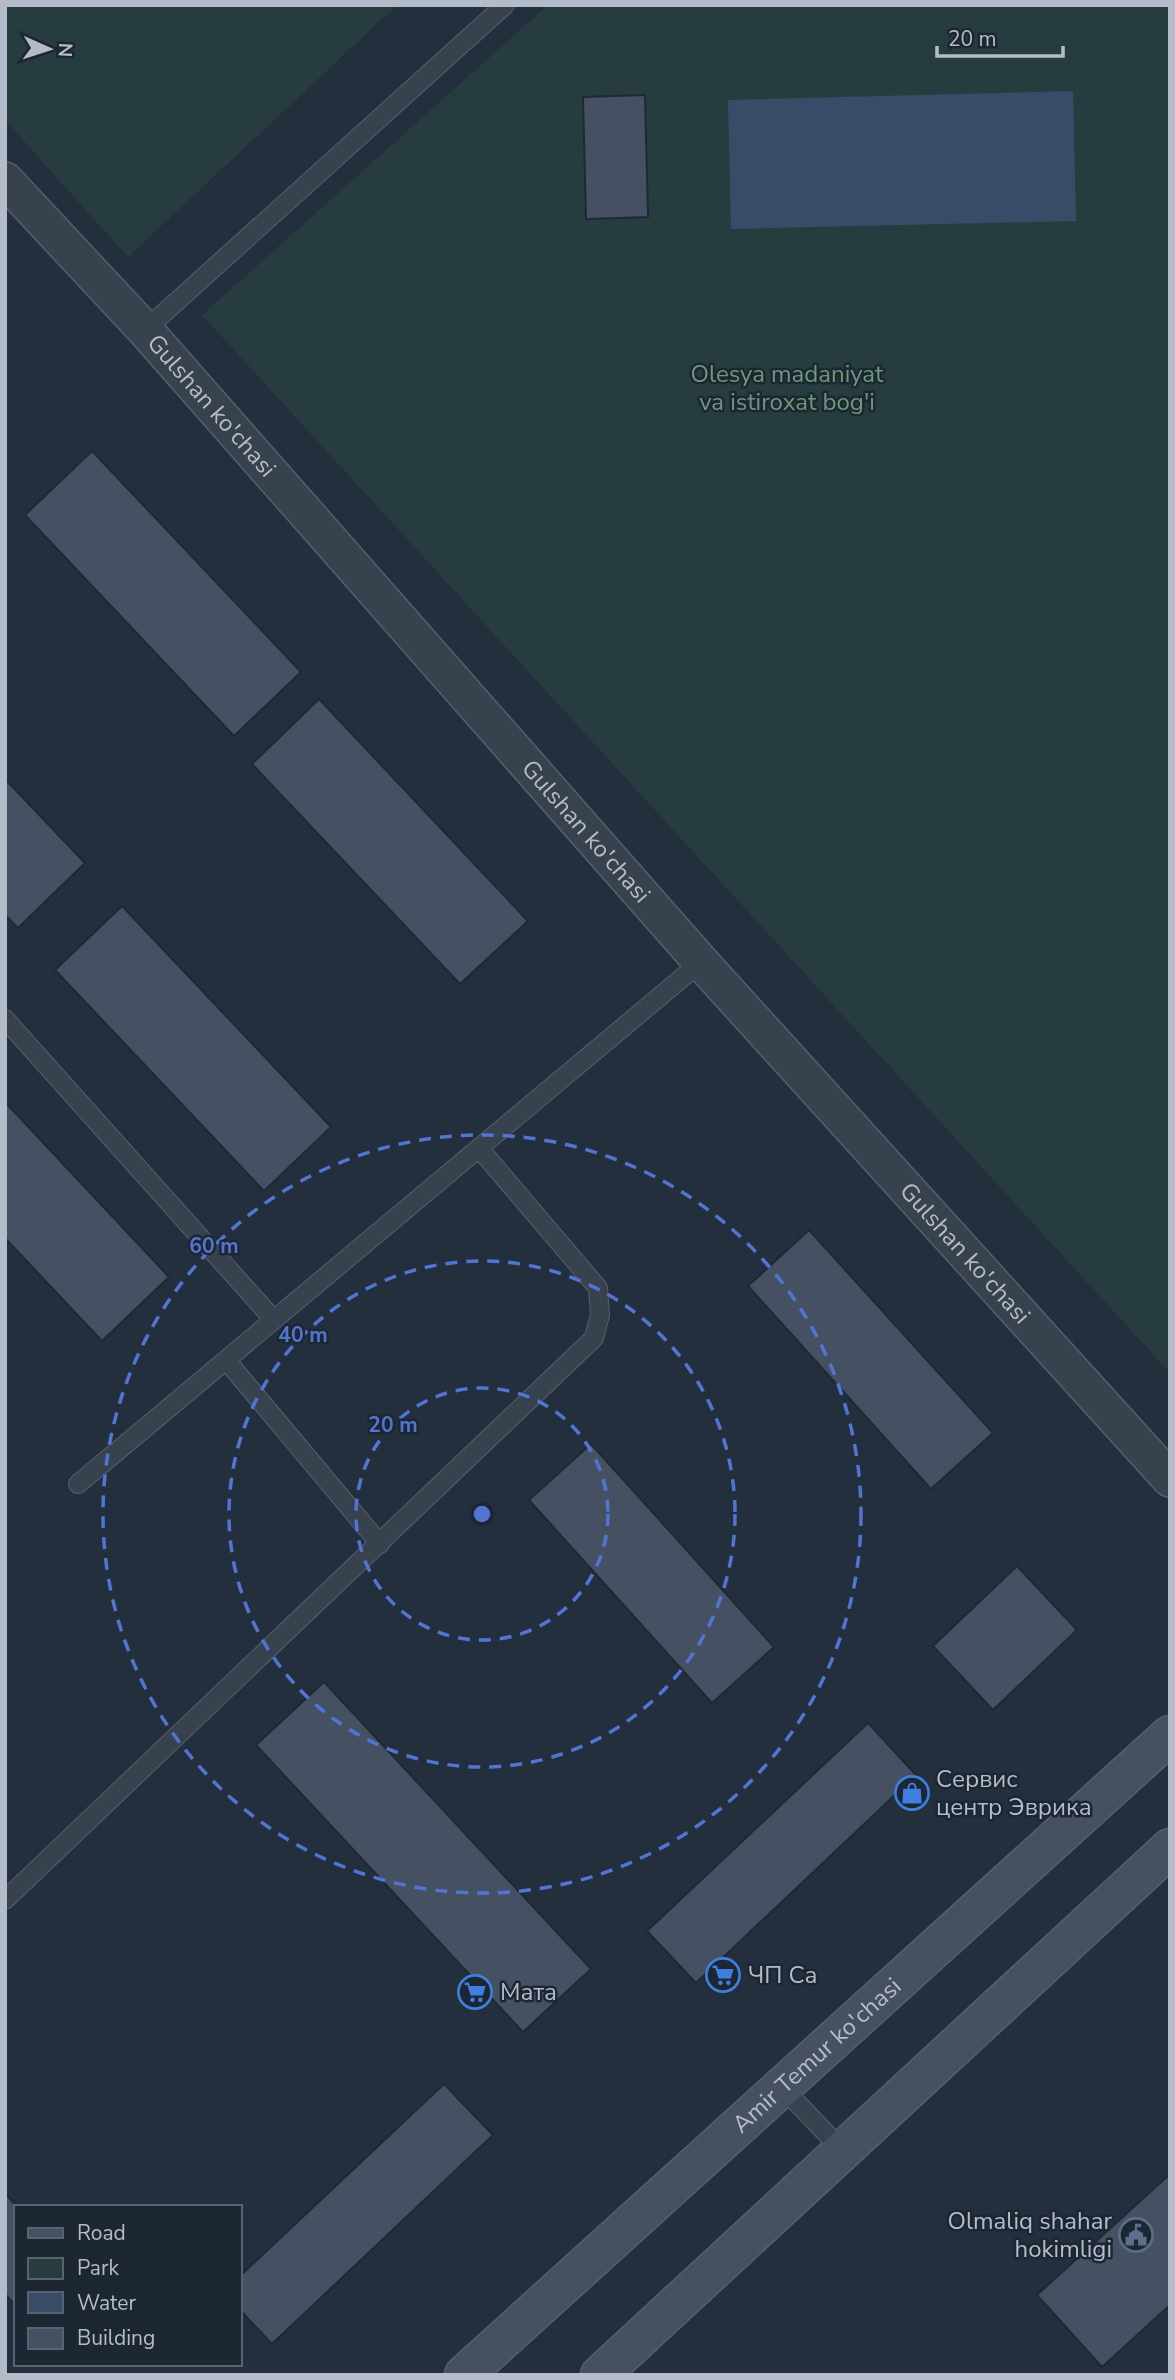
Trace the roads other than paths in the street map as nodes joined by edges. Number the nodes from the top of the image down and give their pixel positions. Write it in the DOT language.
graph roads {
  1 [pos="505,5"];
  2 [pos="5,180"];
  3 [pos="145,330"];
  4 [pos="701,962"];
  5 [pos="5,1019"];
  6 [pos="479,1148"];
  7 [pos="274,1320"];
  8 [pos="226,1360"];
  9 [pos="1170,1479"];
  10 [pos="78,1484"];
  11 [pos="380,1544"];
  12 [pos="1170,1735"];
  13 [pos="1170,1848"];
  14 [pos="5,1900"];
  15 [pos="782,2087"];
  16 [pos="842,2150"];
  17 [pos="464,2375"];
  18 [pos="601,2375"];
  1 -- 3 [label="lane"];
  2 -- 3 [label="street, Gulshan ko'chasi"];
  3 -- 4 [label="street, Gulshan ko'chasi"];
  4 -- 6 [label="lane"];
  4 -- 9 [label="street, Gulshan ko'chasi"];
  5 -- 7 [label="lane"];
  6 -- 7 [label="lane"];
  6 -- 11 [label="lane"];
  7 -- 8 [label="lane"];
  8 -- 10 [label="lane"];
  8 -- 11 [label="lane"];
  11 -- 14 [label="lane"];
  12 -- 15 [label="main road, Amir Temur ko'chasi"];
  13 -- 16 [label="main road"];
  15 -- 16 [label="lane"];
  15 -- 17 [label="main road, Amir Temur ko'chasi"];
  16 -- 18 [label="main road"];
}
